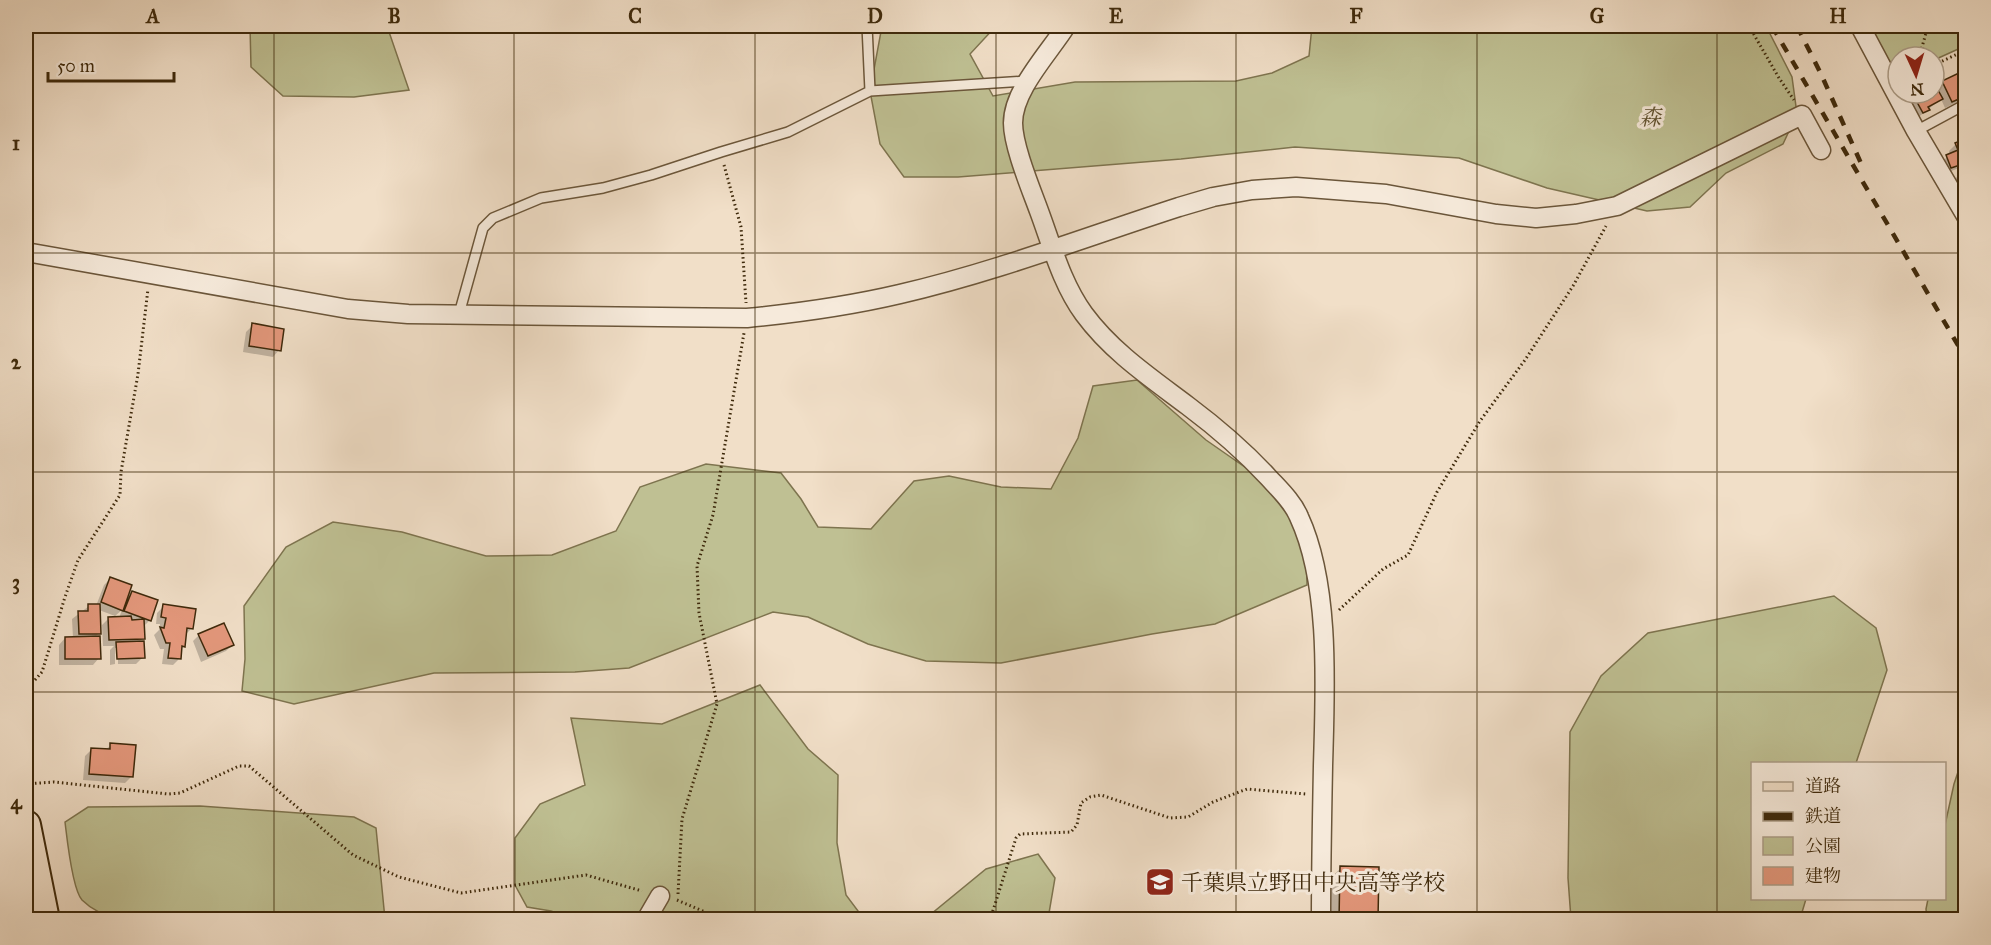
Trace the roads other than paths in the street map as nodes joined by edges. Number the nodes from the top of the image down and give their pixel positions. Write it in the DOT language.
graph roads {
  1 [pos="867,26"];
  2 [pos="1066,26"];
  3 [pos="1860,26"];
  4 [pos="1027,81"];
  5 [pos="870,91"];
  6 [pos="1965,104"];
  7 [pos="1916,131"];
  8 [pos="1821,150"];
  9 [pos="1964,211"];
  10 [pos="1053,250"];
  11 [pos="26,252"];
  12 [pos="459,314"];
  13 [pos="26,825"];
  14 [pos="669,898"];
  15 [pos="45,920"];
  16 [pos="646,920"];
  17 [pos="1321,920"];
  1 -- 5 [label="lane"];
  2 -- 4 [label="street"];
  3 -- 7 [label="street"];
  4 -- 5 [label="lane"];
  4 -- 10 [label="street"];
  5 -- 12 [label="lane"];
  6 -- 7 [label="lane"];
  7 -- 9 [label="street"];
  8 -- 10 [label="street"];
  10 -- 12 [label="street"];
  10 -- 17 [label="street"];
  11 -- 12 [label="street"];
  13 -- 15 [label="main road"];
  14 -- 16 [label="street"];
}
